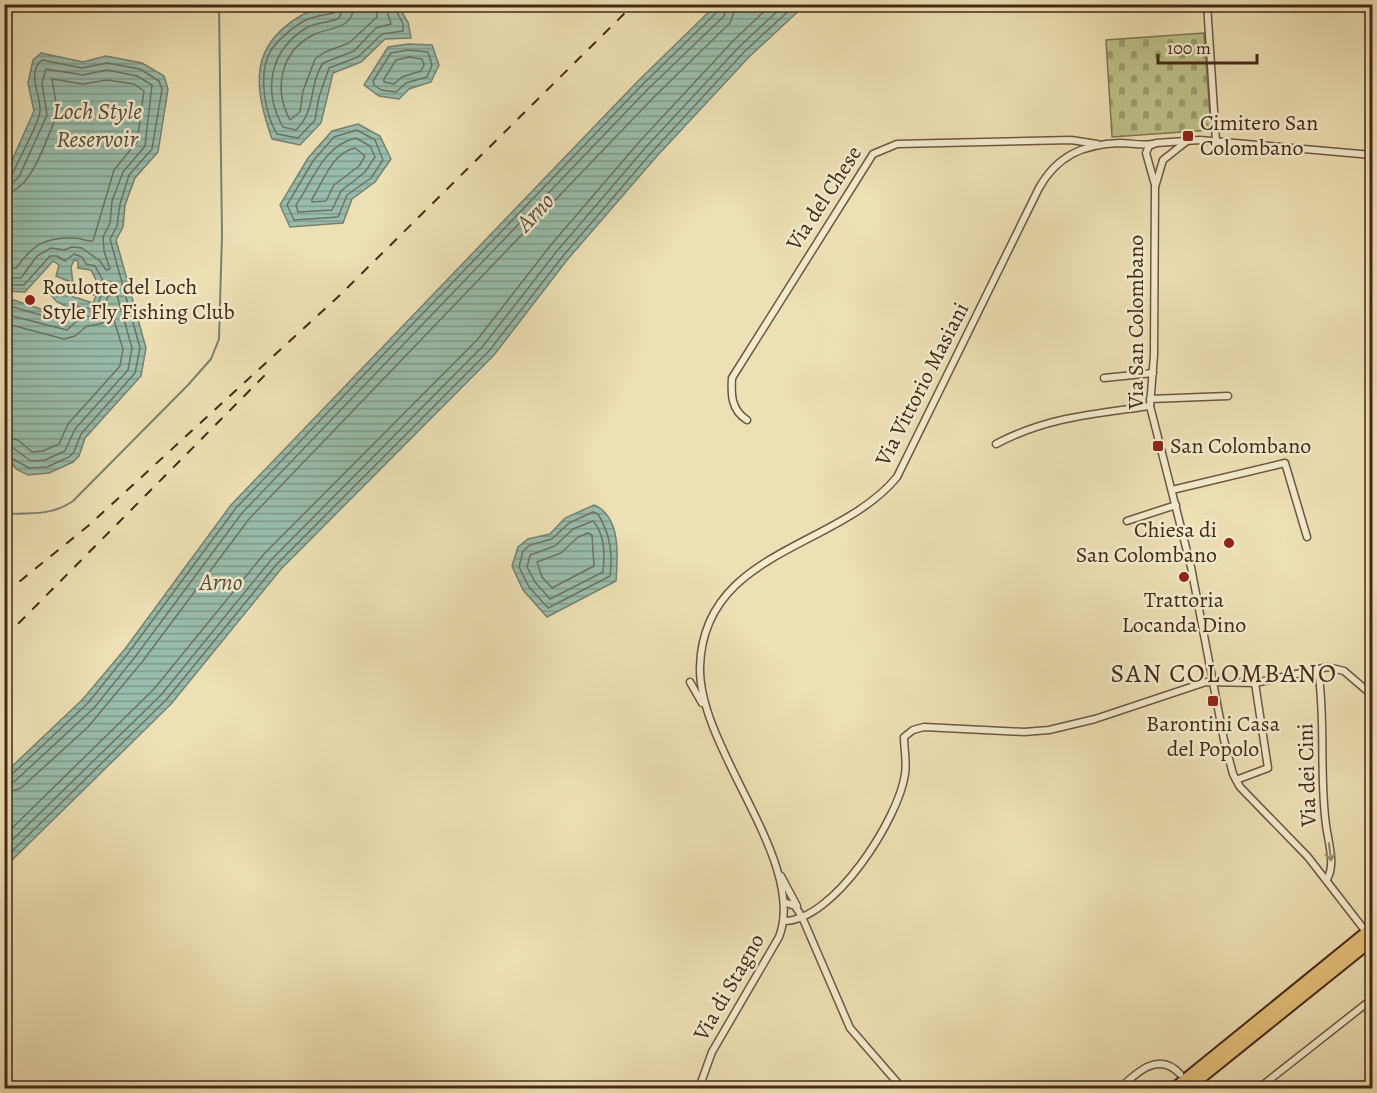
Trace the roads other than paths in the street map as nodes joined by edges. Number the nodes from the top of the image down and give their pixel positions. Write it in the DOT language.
graph roads {
  1 [pos="1207,4"];
  2 [pos="1076,140"];
  3 [pos="1187,141"];
  4 [pos="1216,141"];
  5 [pos="1056,142"];
  6 [pos="1152,144"];
  7 [pos="1161,144"];
  8 [pos="1101,145"];
  9 [pos="1139,146"];
  10 [pos="1077,151"];
  11 [pos="1069,154"];
  12 [pos="1372,155"];
  13 [pos="1147,158"];
  14 [pos="1164,160"];
  15 [pos="1155,187"];
  16 [pos="1153,374"];
  17 [pos="1104,378"];
  18 [pos="1228,396"];
  19 [pos="1150,403"];
  20 [pos="747,420"];
  21 [pos="996,444"];
  22 [pos="1172,490"];
  23 [pos="1176,505"];
  24 [pos="1127,521"];
  25 [pos="1307,537"];
  26 [pos="1318,669"];
  27 [pos="1214,681"];
  28 [pos="690,682"];
  29 [pos="1255,683"];
  30 [pos="1372,695"];
  31 [pos="704,707"];
  32 [pos="1236,780"];
  33 [pos="775,864"];
  34 [pos="1327,879"];
  35 [pos="784,902"];
  36 [pos="798,910"];
  37 [pos="802,917"];
  38 [pos="784,921"];
  39 [pos="1368,928"];
  40 [pos="1372,940"];
  41 [pos="1372,999"];
  42 [pos="1180,1074"];
  43 [pos="699,1089"];
  44 [pos="902,1089"];
  45 [pos="1120,1089"];
  46 [pos="1175,1089"];
  47 [pos="1188,1089"];
  48 [pos="1259,1089"];
  1 -- 4 [label="street"];
  2 -- 5 [label="street, Via del Chese"];
  2 -- 8 [label="street, Via del Chese"];
  2 -- 10 [label="street"];
  3 -- 4 [label="street"];
  3 -- 7 [label="street"];
  3 -- 14 [label="street"];
  4 -- 12 [label="street"];
  5 -- 11 [label="street"];
  5 -- 20 [label="street, Via del Chese"];
  6 -- 7 [label="street"];
  6 -- 9 [label="street, Via del Chese"];
  6 -- 13 [label="street"];
  7 -- 14 [label="street"];
  8 -- 9 [label="street, Via del Chese"];
  8 -- 10 [label="street, Via del Chese"];
  9 -- 13 [label="street"];
  10 -- 11 [label="street, Via del Chese"];
  11 -- 31 [label="street, Via Vittorio Masiani"];
  13 -- 14 [label="street"];
  13 -- 15 [label="street, Via San Colombano"];
  14 -- 15 [label="street, Via San Colombano"];
  15 -- 16 [label="street, Via San Colombano"];
  16 -- 17 [label="street"];
  16 -- 19 [label="street, Via San Colombano"];
  18 -- 19 [label="street"];
  19 -- 21 [label="street"];
  19 -- 22 [label="street, Via San Colombano"];
  22 -- 23 [label="street, Via San Colombano"];
  22 -- 25 [label="street"];
  23 -- 24 [label="street"];
  23 -- 27 [label="street, Via San Colombano"];
  26 -- 29 [label="street"];
  26 -- 30 [label="street"];
  26 -- 34 [label="street, Via dei Cini, one-way"];
  27 -- 29 [label="street"];
  27 -- 32 [label="street, Via San Colombano"];
  27 -- 37 [label="street"];
  28 -- 31 [label="street"];
  29 -- 32 [label="street"];
  31 -- 33 [label="street, Via Vittorio Masiani"];
  32 -- 34 [label="street"];
  33 -- 35 [label="street, Via Vittorio Masiani"];
  33 -- 36 [label="street"];
  34 -- 39 [label="street"];
  35 -- 36 [label="street"];
  35 -- 38 [label="street, Via di Stagno"];
  36 -- 37 [label="street"];
  37 -- 38 [label="street"];
  37 -- 44 [label="street"];
  38 -- 43 [label="street, Via di Stagno"];
  39 -- 46 [label="highway"];
  40 -- 47 [label="highway"];
  41 -- 48 [label="street"];
  42 -- 45 [label="street"];
}
